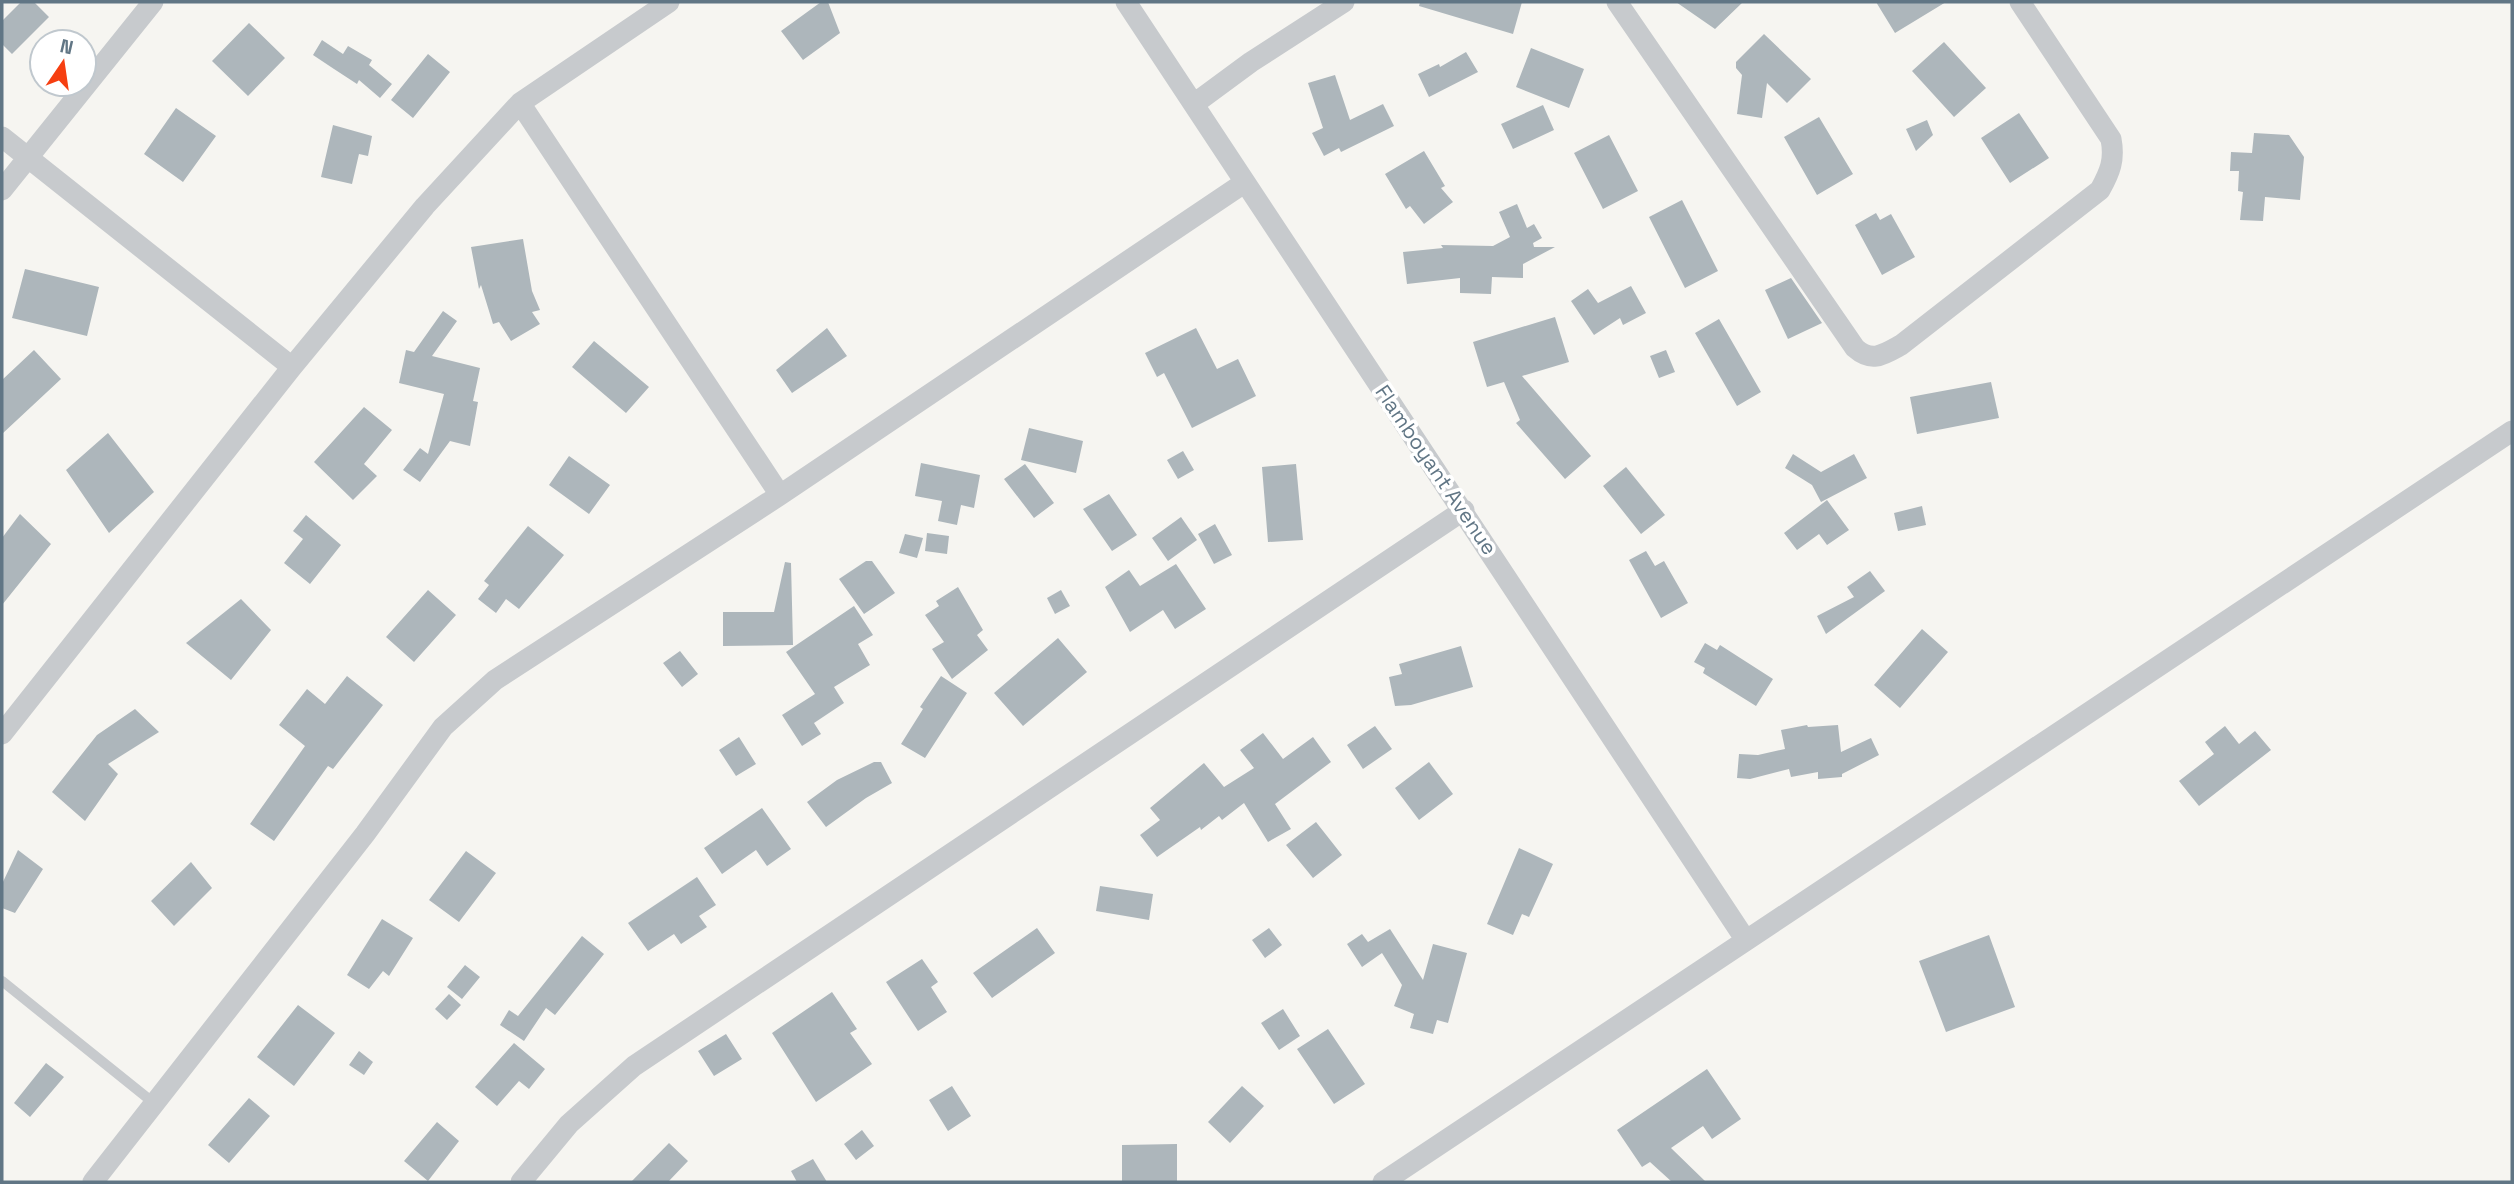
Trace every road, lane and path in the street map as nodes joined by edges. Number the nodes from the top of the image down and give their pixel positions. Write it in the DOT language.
graph roads {
  1 [pos="153,2"];
  2 [pos="669,2"];
  3 [pos="1126,2"];
  4 [pos="1343,2"];
  5 [pos="1617,2"];
  6 [pos="2020,2"];
  7 [pos="520,103"];
  8 [pos="1194,104"];
  9 [pos="2,137"];
  10 [pos="27,159"];
  11 [pos="1244,183"];
  12 [pos="2,190"];
  13 [pos="292,367"];
  14 [pos="2512,431"];
  15 [pos="780,495"];
  16 [pos="1464,510"];
  17 [pos="2,734"];
  18 [pos="1745,939"];
  19 [pos="2,981"];
  20 [pos="155,1104"];
  21 [pos="93,1182"];
  22 [pos="521,1182"];
  23 [pos="1383,1182"];
  1 -- 10 [label="street"];
  2 -- 7 [label="street"];
  3 -- 8 [label="street, Flamboyant Avenue"];
  4 -- 8 [label="street"];
  5 -- 6 [label="street"];
  7 -- 13 [label="street"];
  7 -- 15 [label="street"];
  8 -- 11 [label="street, Flamboyant Avenue"];
  9 -- 10 [label="street"];
  10 -- 12 [label="street"];
  10 -- 13 [label="street"];
  11 -- 15 [label="street"];
  11 -- 16 [label="street, Flamboyant Avenue"];
  13 -- 17 [label="street"];
  14 -- 18 [label="street"];
  15 -- 20 [label="street"];
  16 -- 18 [label="street, Flamboyant Avenue"];
  16 -- 22 [label="street"];
  18 -- 23 [label="street"];
  19 -- 20 [label="lane"];
  20 -- 21 [label="street"];
}
